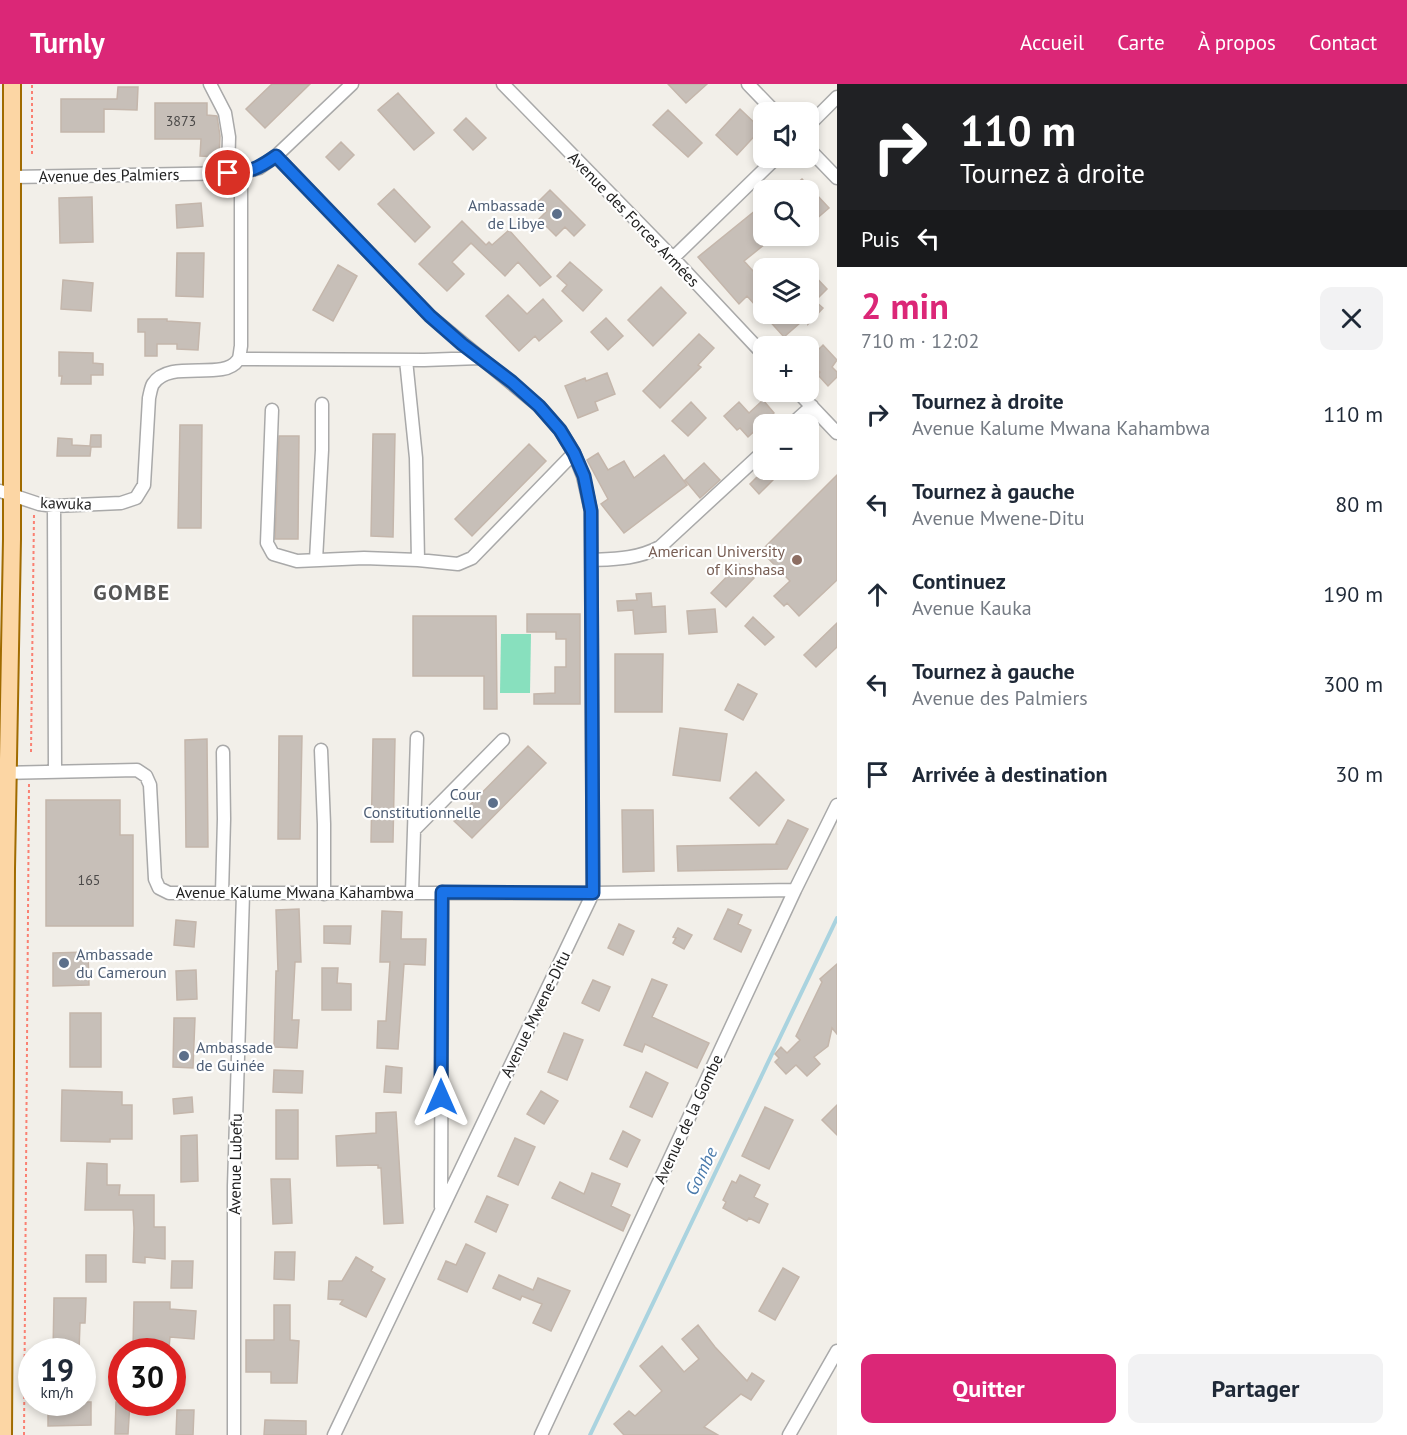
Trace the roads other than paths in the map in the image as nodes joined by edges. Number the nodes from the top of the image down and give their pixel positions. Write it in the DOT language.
graph roads {
  1 [pos="12,84"];
  2 [pos="210,84"];
  3 [pos="352,84"];
  4 [pos="503,84"];
  5 [pos="748,84"];
  6 [pos="837,98"];
  7 [pos="765,102"];
  8 [pos="819,115"];
  9 [pos="276,156"];
  10 [pos="819,159"];
  11 [pos="766,168"];
  12 [pos="234,173"];
  13 [pos="13,177"];
  14 [pos="837,177"];
  15 [pos="6,203"];
  16 [pos="673,258"];
  17 [pos="753,343"];
  18 [pos="480,358"];
  19 [pos="239,359"];
  20 [pos="406,360"];
  21 [pos="808,402"];
  22 [pos="322,404"];
  23 [pos="812,406"];
  24 [pos="272,410"];
  25 [pos="803,414"];
  26 [pos="837,433"];
  27 [pos="574,453"];
  28 [pos="753,461"];
  29 [pos="6,492"];
  30 [pos="54,506"];
  31 [pos="316,560"];
  32 [pos="418,560"];
  33 [pos="592,560"];
  34 [pos="417,738"];
  35 [pos="503,740"];
  36 [pos="321,750"];
  37 [pos="223,752"];
  38 [pos="55,771"];
  39 [pos="4,772"];
  40 [pos="837,805"];
  41 [pos="414,830"];
  42 [pos="795,890"];
  43 [pos="412,892"];
  44 [pos="442,892"];
  45 [pos="222,893"];
  46 [pos="593,893"];
  47 [pos="243,894"];
  48 [pos="324,894"];
  49 [pos="441,1211"];
  50 [pos="837,1351"];
  51 [pos="3,1435"];
  52 [pos="234,1435"];
  53 [pos="334,1435"];
  54 [pos="541,1435"];
  55 [pos="789,1435"];
  1 -- 13 [label="main road"];
  2 -- 12 [label="street"];
  3 -- 9 [label="street, Avenue des Palmiers"];
  4 -- 16 [label="street, Avenue des Forces Armées"];
  5 -- 7 [label="street"];
  6 -- 8 [label="street"];
  9 -- 12 [label="street, Avenue des Palmiers"];
  9 -- 18 [label="street, Avenue Mwene-Ditu"];
  10 -- 14 [label="street"];
  11 -- 16 [label="street"];
  12 -- 13 [label="street, Avenue des Palmiers"];
  12 -- 19 [label="street"];
  13 -- 15 [label="main road"];
  15 -- 29 [label="main road"];
  16 -- 17 [label="street, Avenue des Forces Armées"];
  18 -- 20 [label="street"];
  18 -- 27 [label="street, Avenue Mwene-Ditu"];
  19 -- 20 [label="street"];
  19 -- 30 [label="street, kawuka"];
  20 -- 32 [label="street"];
  21 -- 23 [label="street"];
  22 -- 31 [label="street"];
  23 -- 25 [label="street"];
  23 -- 26 [label="street"];
  24 -- 31 [label="street"];
  27 -- 32 [label="street"];
  27 -- 33 [label="street, Avenue Mwene-Ditu"];
  28 -- 33 [label="street"];
  29 -- 30 [label="street, kawuka"];
  29 -- 39 [label="main road"];
  30 -- 38 [label="street"];
  31 -- 32 [label="street"];
  33 -- 46 [label="street, Avenue Mwene-Ditu"];
  34 -- 41 [label="street"];
  35 -- 41 [label="street"];
  36 -- 48 [label="street"];
  37 -- 45 [label="street"];
  38 -- 39 [label="street, Avenue Kalume Mwana Kahambwa"];
  38 -- 45 [label="street, Avenue Kalume Mwana Kahambwa"];
  39 -- 51 [label="main road"];
  40 -- 42 [label="street, Avenue de la Gombe"];
  41 -- 43 [label="street"];
  42 -- 46 [label="street, Avenue Kalume Mwana Kahambwa"];
  42 -- 54 [label="street, Avenue de la Gombe"];
  43 -- 44 [label="street, Avenue Kalume Mwana Kahambwa"];
  43 -- 48 [label="street, Avenue Kalume Mwana Kahambwa"];
  44 -- 46 [label="street, Avenue Kalume Mwana Kahambwa"];
  44 -- 49 [label="street"];
  45 -- 47 [label="street, Avenue Kalume Mwana Kahambwa"];
  46 -- 49 [label="street, Avenue Mwene-Ditu"];
  47 -- 48 [label="street, Avenue Kalume Mwana Kahambwa"];
  47 -- 52 [label="street, Avenue Lubefu"];
  49 -- 53 [label="street, Avenue Mwene-Ditu"];
  50 -- 55 [label="street"];
}
